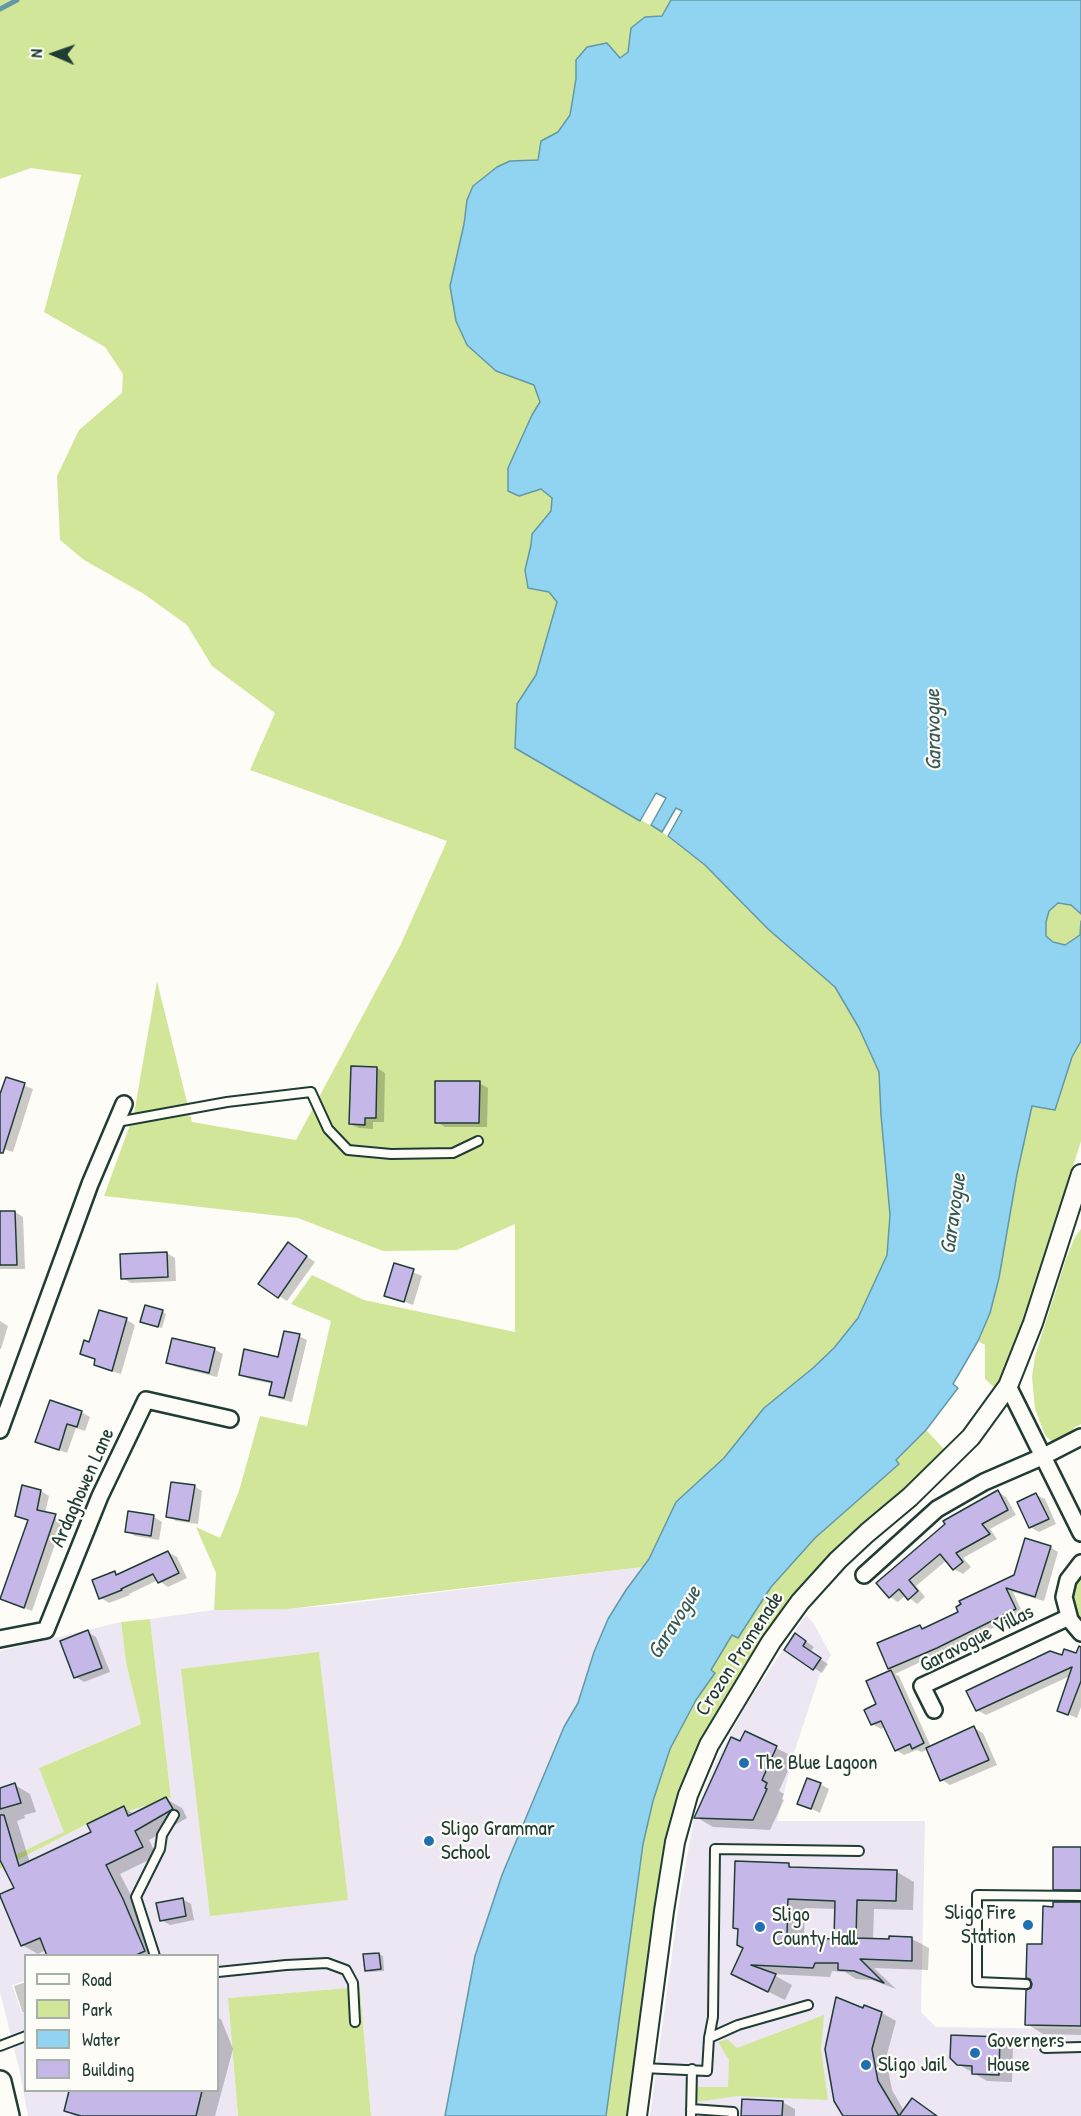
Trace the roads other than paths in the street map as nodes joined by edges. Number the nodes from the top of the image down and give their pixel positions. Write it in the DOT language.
graph roads {
  1 [pos="123,1104"];
  2 [pos="116,1123"];
  3 [pos="478,1141"];
  4 [pos="1081,1174"];
  5 [pos="1078,1195"];
  6 [pos="1008,1386"];
  7 [pos="230,1419"];
  8 [pos="0,1430"];
  9 [pos="1081,1437"];
  10 [pos="1044,1456"];
  11 [pos="1081,1533"];
  12 [pos="1081,1563"];
  13 [pos="864,1575"];
  14 [pos="1069,1617"];
  15 [pos="1081,1633"];
  16 [pos="0,1639"];
  17 [pos="934,1710"];
  18 [pos="174,1815"];
  19 [pos="859,1851"];
  20 [pos="1081,1896"];
  21 [pos="154,1954"];
  22 [pos="219,1972"];
  23 [pos="1026,1984"];
  24 [pos="808,2005"];
  25 [pos="355,2022"];
  26 [pos="24,2037"];
  27 [pos="709,2038"];
  28 [pos="0,2046"];
  29 [pos="1081,2047"];
  30 [pos="1045,2048"];
  31 [pos="642,2068"];
  32 [pos="693,2069"];
  33 [pos="0,2082"];
  34 [pos="691,2113"];
  35 [pos="8,2116"];
  36 [pos="637,2116"];
  37 [pos="733,2116"];
  1 -- 2 [label="street"];
  2 -- 3 [label="lane"];
  2 -- 8 [label="street"];
  4 -- 5 [label="street, Crozon Promenade"];
  5 -- 6 [label="street, Crozon Promenade"];
  6 -- 10 [label="street"];
  6 -- 31 [label="street, Crozon Promenade"];
  7 -- 16 [label="street, Ardaghowen Lane"];
  9 -- 10 [label="street"];
  10 -- 11 [label="street"];
  10 -- 13 [label="street"];
  12 -- 14 [label="street, Garavogue Villas"];
  14 -- 15 [label="street, Garavogue Villas"];
  14 -- 17 [label="street, Garavogue Villas"];
  18 -- 21 [label="lane"];
  19 -- 27 [label="lane"];
  20 -- 23 [label="lane"];
  22 -- 25 [label="lane"];
  24 -- 27 [label="lane"];
  26 -- 28 [label="lane"];
  27 -- 32 [label="lane"];
  29 -- 30 [label="lane"];
  31 -- 32 [label="lane"];
  31 -- 36 [label="street, Crozon Promenade"];
  32 -- 34 [label="lane"];
  33 -- 35 [label="main road"];
  34 -- 37 [label="lane"];
}
